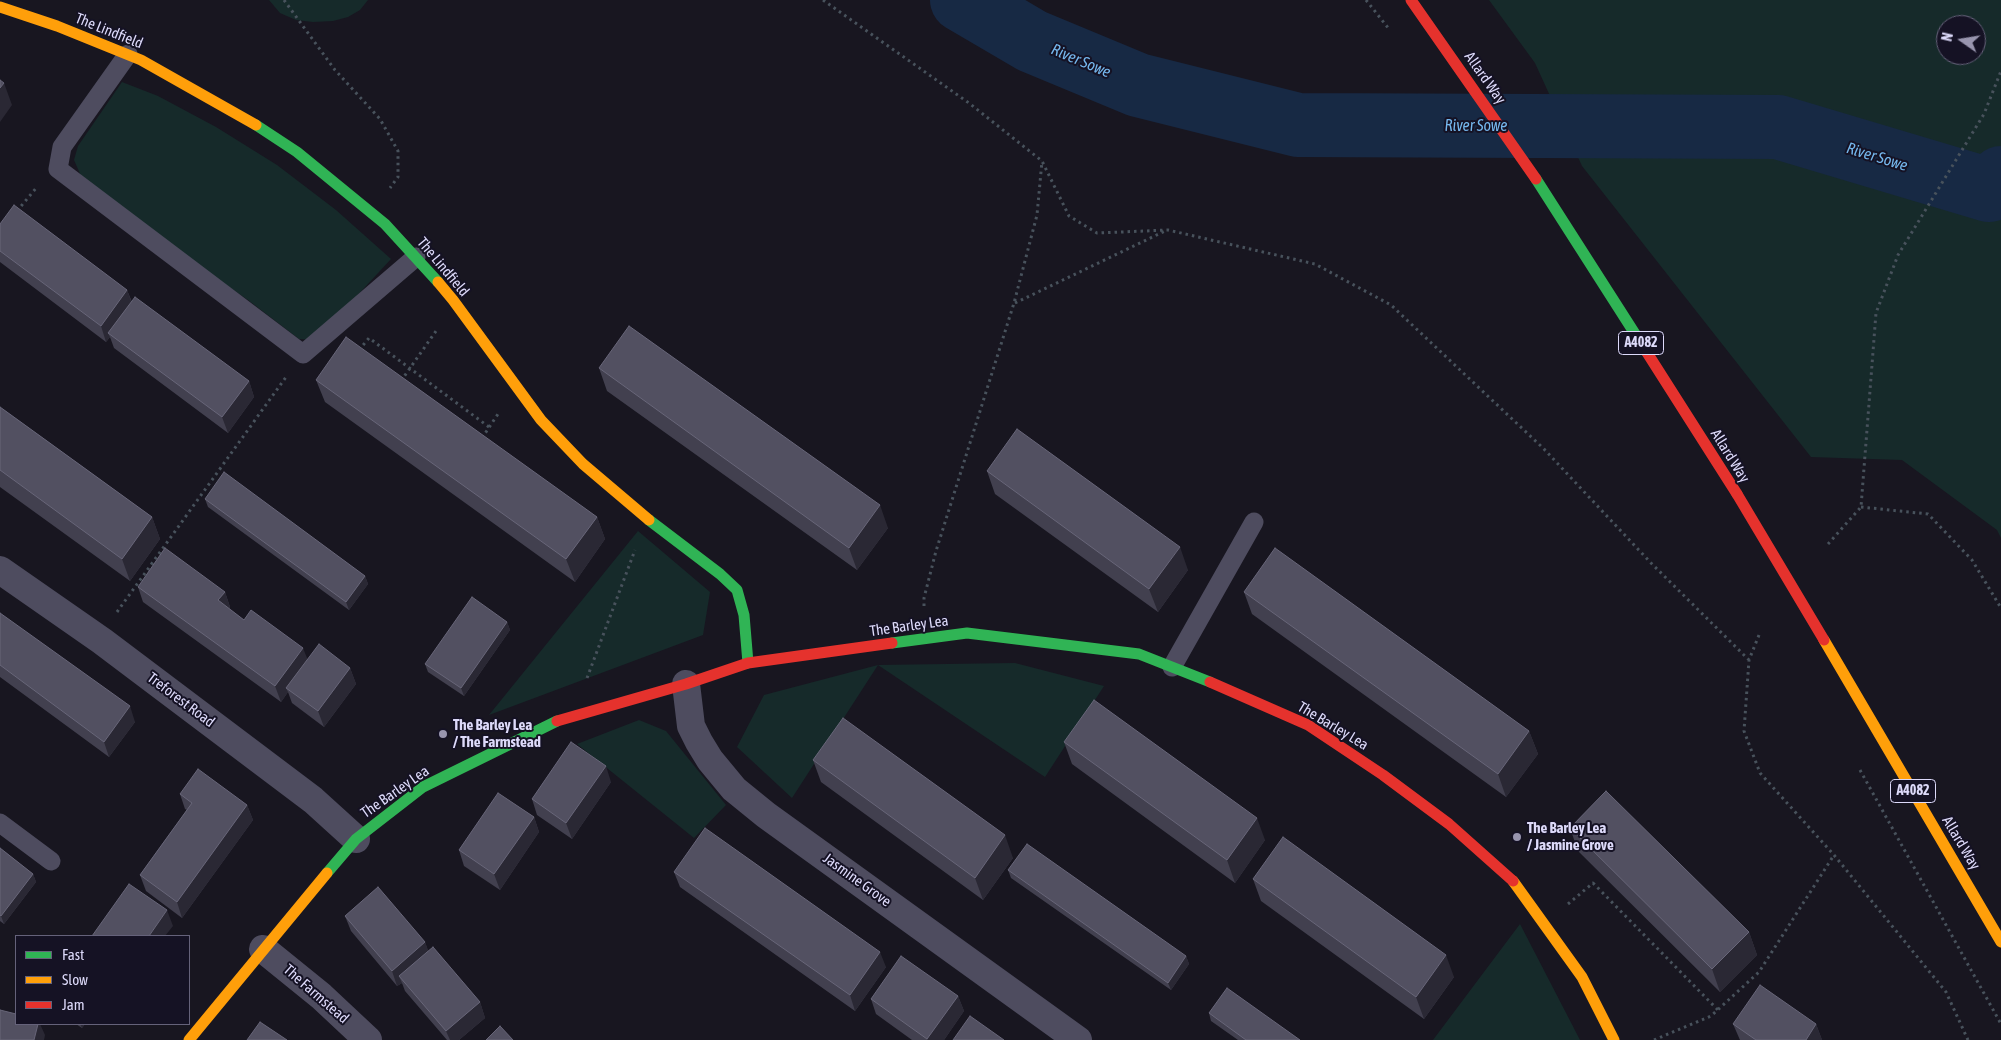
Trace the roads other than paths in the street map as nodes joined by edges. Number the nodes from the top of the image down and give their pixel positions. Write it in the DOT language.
graph roads {
  1 [pos="1411,0"];
  2 [pos="0,6"];
  3 [pos="128,54"];
  4 [pos="416,257"];
  5 [pos="1254,522"];
  6 [pos="0,570"];
  7 [pos="748,664"];
  8 [pos="1172,667"];
  9 [pos="686,684"];
  10 [pos="0,823"];
  11 [pos="356,838"];
  12 [pos="51,861"];
  13 [pos="2001,942"];
  14 [pos="263,949"];
  15 [pos="189,1040"];
  16 [pos="368,1040"];
  17 [pos="1078,1040"];
  18 [pos="1614,1040"];
  1 -- 13 [label="street, Allard Way / A4082, bridge"];
  2 -- 3 [label="street, The Lindfield"];
  3 -- 4 [label="street, The Lindfield"];
  3 -- 4 [label="lane"];
  4 -- 7 [label="street, The Lindfield"];
  5 -- 8 [label="lane"];
  6 -- 11 [label="street, Treforest Road"];
  7 -- 8 [label="street, The Barley Lea"];
  7 -- 9 [label="street, The Barley Lea"];
  8 -- 18 [label="street, The Barley Lea"];
  9 -- 11 [label="street, The Barley Lea"];
  9 -- 17 [label="street, Jasmine Grove"];
  10 -- 12 [label="lane"];
  11 -- 14 [label="street, The Barley Lea"];
  14 -- 15 [label="street, The Barley Lea"];
  14 -- 16 [label="street, The Farmstead"];
}
